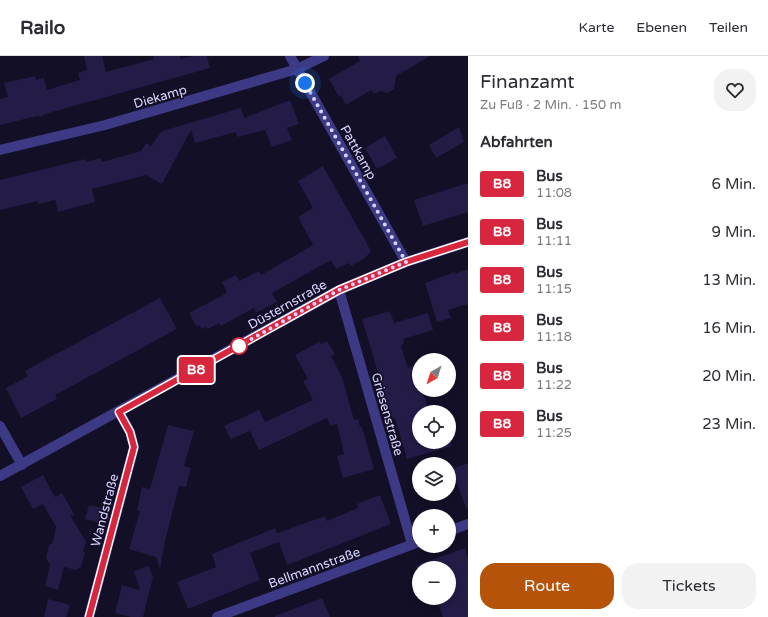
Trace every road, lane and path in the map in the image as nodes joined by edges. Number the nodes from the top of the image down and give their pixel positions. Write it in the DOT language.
graph roads {
  1 [pos="290,56"];
  2 [pos="324,56"];
  3 [pos="297,69"];
  4 [pos="0,150"];
  5 [pos="468,242"];
  6 [pos="406,262"];
  7 [pos="339,290"];
  8 [pos="119,412"];
  9 [pos="0,426"];
  10 [pos="22,465"];
  11 [pos="0,476"];
  12 [pos="468,524"];
  13 [pos="456,528"];
  14 [pos="412,530"];
  15 [pos="412,544"];
  16 [pos="89,617"];
  17 [pos="217,617"];
  1 -- 3 [label="street, Pattkamp"];
  2 -- 3 [label="street, Diekamp"];
  3 -- 4 [label="street, Diekamp"];
  3 -- 6 [label="street, Pattkamp"];
  5 -- 6 [label="street, Düsternstraße"];
  6 -- 7 [label="street, Düsternstraße"];
  7 -- 8 [label="street, Düsternstraße"];
  7 -- 14 [label="street, Griesenstraße"];
  8 -- 10 [label="street, Düsternstraße"];
  8 -- 16 [label="street, Wandstraße"];
  9 -- 10 [label="street"];
  10 -- 11 [label="street, Düsternstraße"];
  12 -- 13 [label="street"];
  15 -- 17 [label="street, Bellmannstraße"];
}
